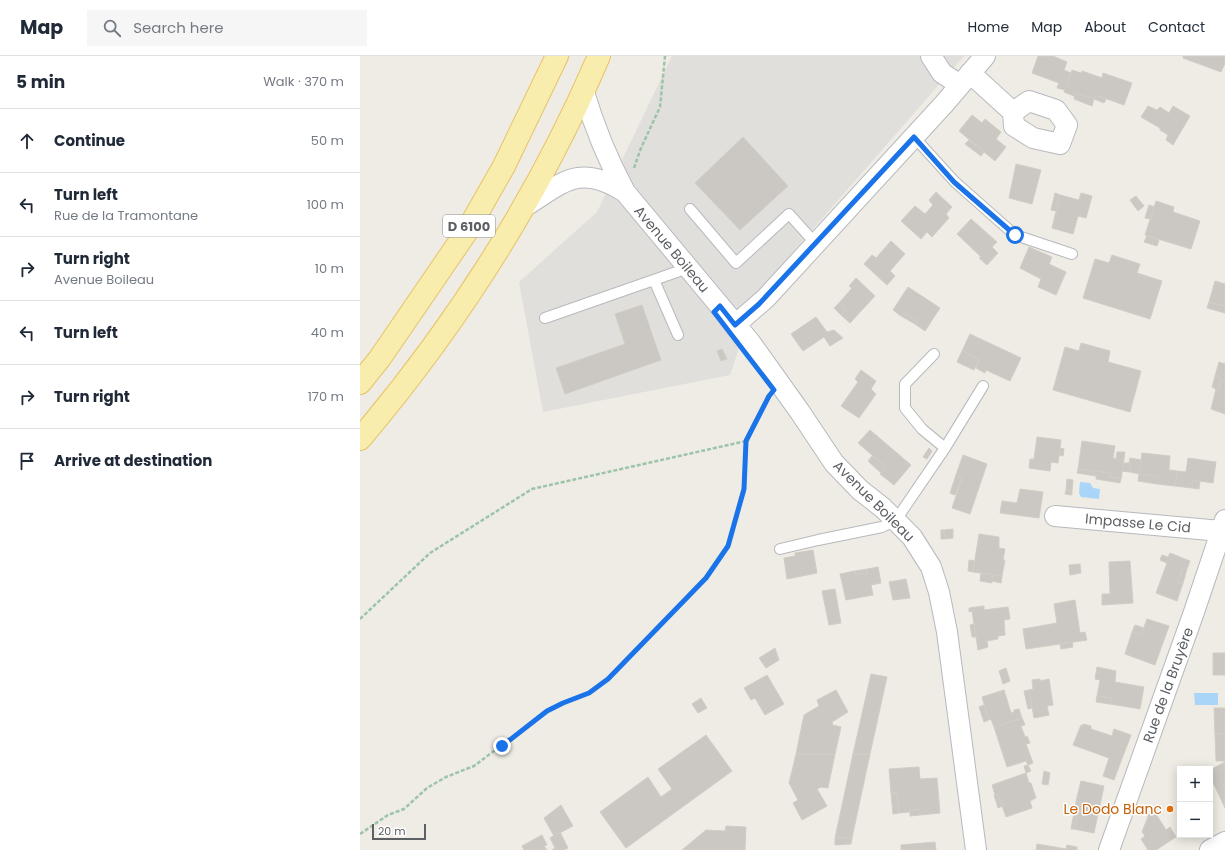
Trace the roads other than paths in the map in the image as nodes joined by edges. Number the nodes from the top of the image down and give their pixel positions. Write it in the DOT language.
graph roads {
  1 [pos="557,56"];
  2 [pos="599,56"];
  3 [pos="931,56"];
  4 [pos="985,56"];
  5 [pos="965,79"];
  6 [pos="584,92"];
  7 [pos="1013,112"];
  8 [pos="914,137"];
  9 [pos="625,192"];
  10 [pos="524,207"];
  11 [pos="690,209"];
  12 [pos="816,244"];
  13 [pos="1072,254"];
  14 [pos="688,268"];
  15 [pos="654,280"];
  16 [pos="545,318"];
  17 [pos="735,325"];
  18 [pos="678,336"];
  19 [pos="934,354"];
  20 [pos="360,383"];
  21 [pos="983,386"];
  22 [pos="360,439"];
  23 [pos="945,448"];
  24 [pos="1055,516"];
  25 [pos="896,520"];
  26 [pos="1223,525"];
  27 [pos="780,549"];
  28 [pos="1225,842"];
  29 [pos="976,850"];
  30 [pos="1109,850"];
  31 [pos="1210,850"];
  1 -- 20 [label="main road, D 6100"];
  2 -- 6 [label="main road, D 6100"];
  3 -- 5 [label="street"];
  4 -- 5 [label="street"];
  5 -- 7 [label="street"];
  5 -- 8 [label="street"];
  6 -- 9 [label="street, Avenue Boileau"];
  6 -- 10 [label="main road, D 6100"];
  8 -- 12 [label="street"];
  8 -- 13 [label="lane"];
  9 -- 10 [label="street, Avenue Boileau"];
  9 -- 14 [label="street, Avenue Boileau"];
  10 -- 22 [label="main road, D 6100"];
  11 -- 12 [label="lane"];
  12 -- 17 [label="street"];
  14 -- 15 [label="lane"];
  14 -- 17 [label="street, Avenue Boileau"];
  15 -- 16 [label="lane"];
  15 -- 18 [label="lane"];
  17 -- 25 [label="street, Avenue Boileau"];
  19 -- 23 [label="lane"];
  21 -- 23 [label="lane"];
  23 -- 25 [label="lane"];
  24 -- 26 [label="street, Impasse Le Cid"];
  25 -- 27 [label="lane"];
  25 -- 29 [label="street, Avenue Boileau"];
  26 -- 30 [label="street, Rue de la Bruyère"];
  28 -- 31 [label="street"];
}
